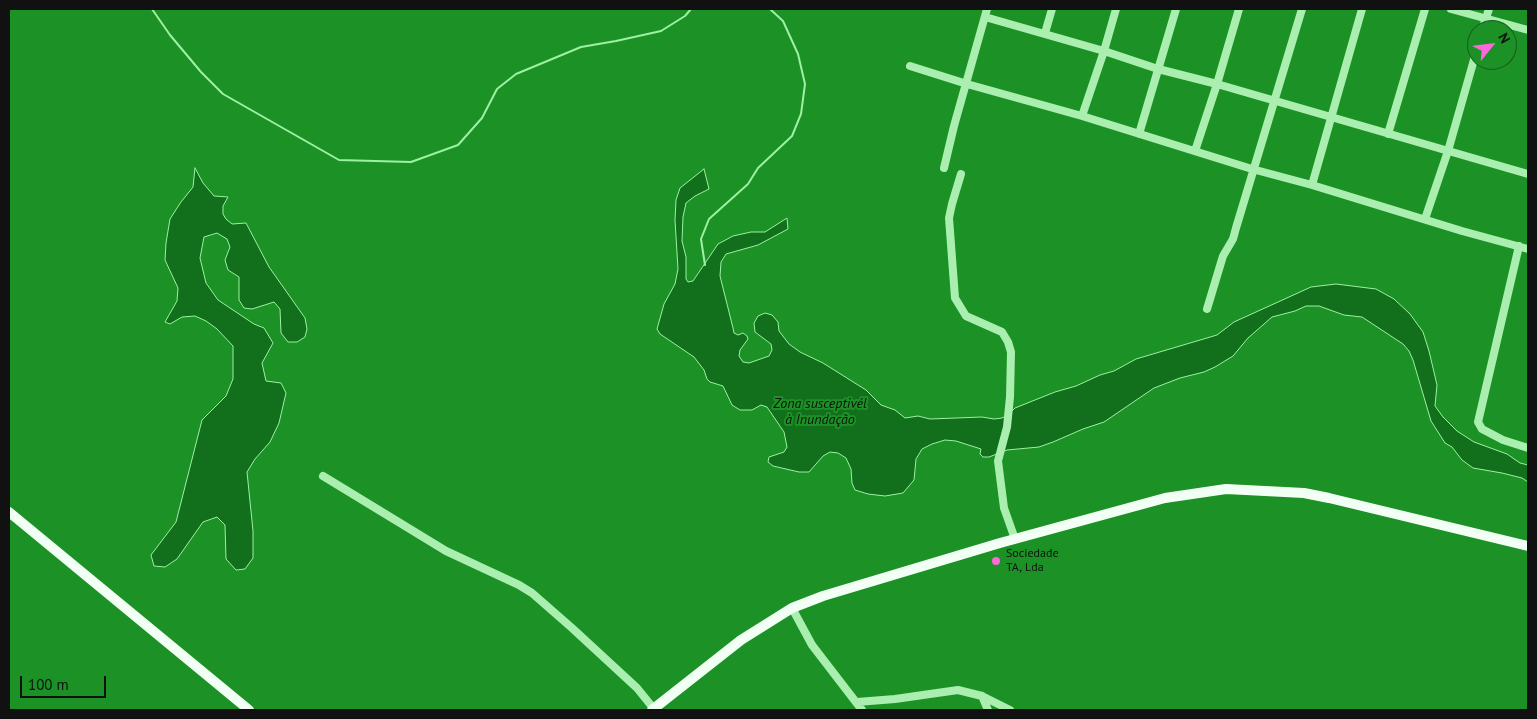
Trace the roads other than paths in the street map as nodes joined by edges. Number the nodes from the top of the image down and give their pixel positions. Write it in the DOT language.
graph roads {
  1 [pos="1052,9"];
  2 [pos="1116,9"];
  3 [pos="1176,9"];
  4 [pos="1239,9"];
  5 [pos="1302,9"];
  6 [pos="1362,9"];
  7 [pos="1425,9"];
  8 [pos="1452,9"];
  9 [pos="1488,9"];
  10 [pos="986,13"];
  11 [pos="1486,18"];
  12 [pos="1528,30"];
  13 [pos="1045,34"];
  14 [pos="1104,51"];
  15 [pos="910,66"];
  16 [pos="1158,69"];
  17 [pos="1471,70"];
  18 [pos="966,84"];
  19 [pos="1218,84"];
  20 [pos="1275,101"];
  21 [pos="1082,116"];
  22 [pos="1330,117"];
  23 [pos="1139,134"];
  24 [pos="1388,134"];
  25 [pos="1448,150"];
  26 [pos="1195,151"];
  27 [pos="944,168"];
  28 [pos="1252,169"];
  29 [pos="961,174"];
  30 [pos="1528,174"];
  31 [pos="1312,185"];
  32 [pos="1425,219"];
  33 [pos="1519,246"];
  34 [pos="1528,249"];
  35 [pos="1207,309"];
  36 [pos="1528,447"];
  37 [pos="323,476"];
  38 [pos="9,512"];
  39 [pos="1015,539"];
  40 [pos="1528,546"];
  41 [pos="792,608"];
  42 [pos="982,696"];
  43 [pos="857,702"];
  44 [pos="249,710"];
  45 [pos="653,710"];
  46 [pos="862,710"];
  47 [pos="988,710"];
  48 [pos="1010,710"];
  1 -- 13 [label="street"];
  2 -- 14 [label="street"];
  3 -- 16 [label="street"];
  4 -- 19 [label="street"];
  5 -- 20 [label="street"];
  6 -- 22 [label="street"];
  7 -- 24 [label="street"];
  8 -- 11 [label="street"];
  9 -- 11 [label="street"];
  10 -- 13 [label="street"];
  10 -- 18 [label="street"];
  11 -- 12 [label="street"];
  13 -- 14 [label="street"];
  14 -- 16 [label="street"];
  14 -- 21 [label="street"];
  15 -- 18 [label="street"];
  16 -- 19 [label="street"];
  16 -- 23 [label="street"];
  17 -- 25 [label="street"];
  18 -- 21 [label="street"];
  18 -- 27 [label="street"];
  19 -- 20 [label="street"];
  19 -- 26 [label="street"];
  20 -- 22 [label="street"];
  20 -- 28 [label="street"];
  21 -- 23 [label="street"];
  22 -- 24 [label="street"];
  22 -- 31 [label="street"];
  23 -- 26 [label="street"];
  24 -- 25 [label="street"];
  25 -- 30 [label="street"];
  25 -- 32 [label="street"];
  26 -- 28 [label="street"];
  28 -- 31 [label="street"];
  28 -- 35 [label="street"];
  29 -- 39 [label="street"];
  31 -- 32 [label="street"];
  32 -- 33 [label="street"];
  33 -- 34 [label="street"];
  33 -- 36 [label="street"];
  37 -- 45 [label="street"];
  38 -- 44 [label="main road"];
  39 -- 40 [label="main road"];
  39 -- 41 [label="main road"];
  41 -- 43 [label="street"];
  41 -- 45 [label="main road"];
  42 -- 43 [label="street"];
  42 -- 47 [label="street"];
  42 -- 48 [label="street"];
  43 -- 46 [label="street"];
}
